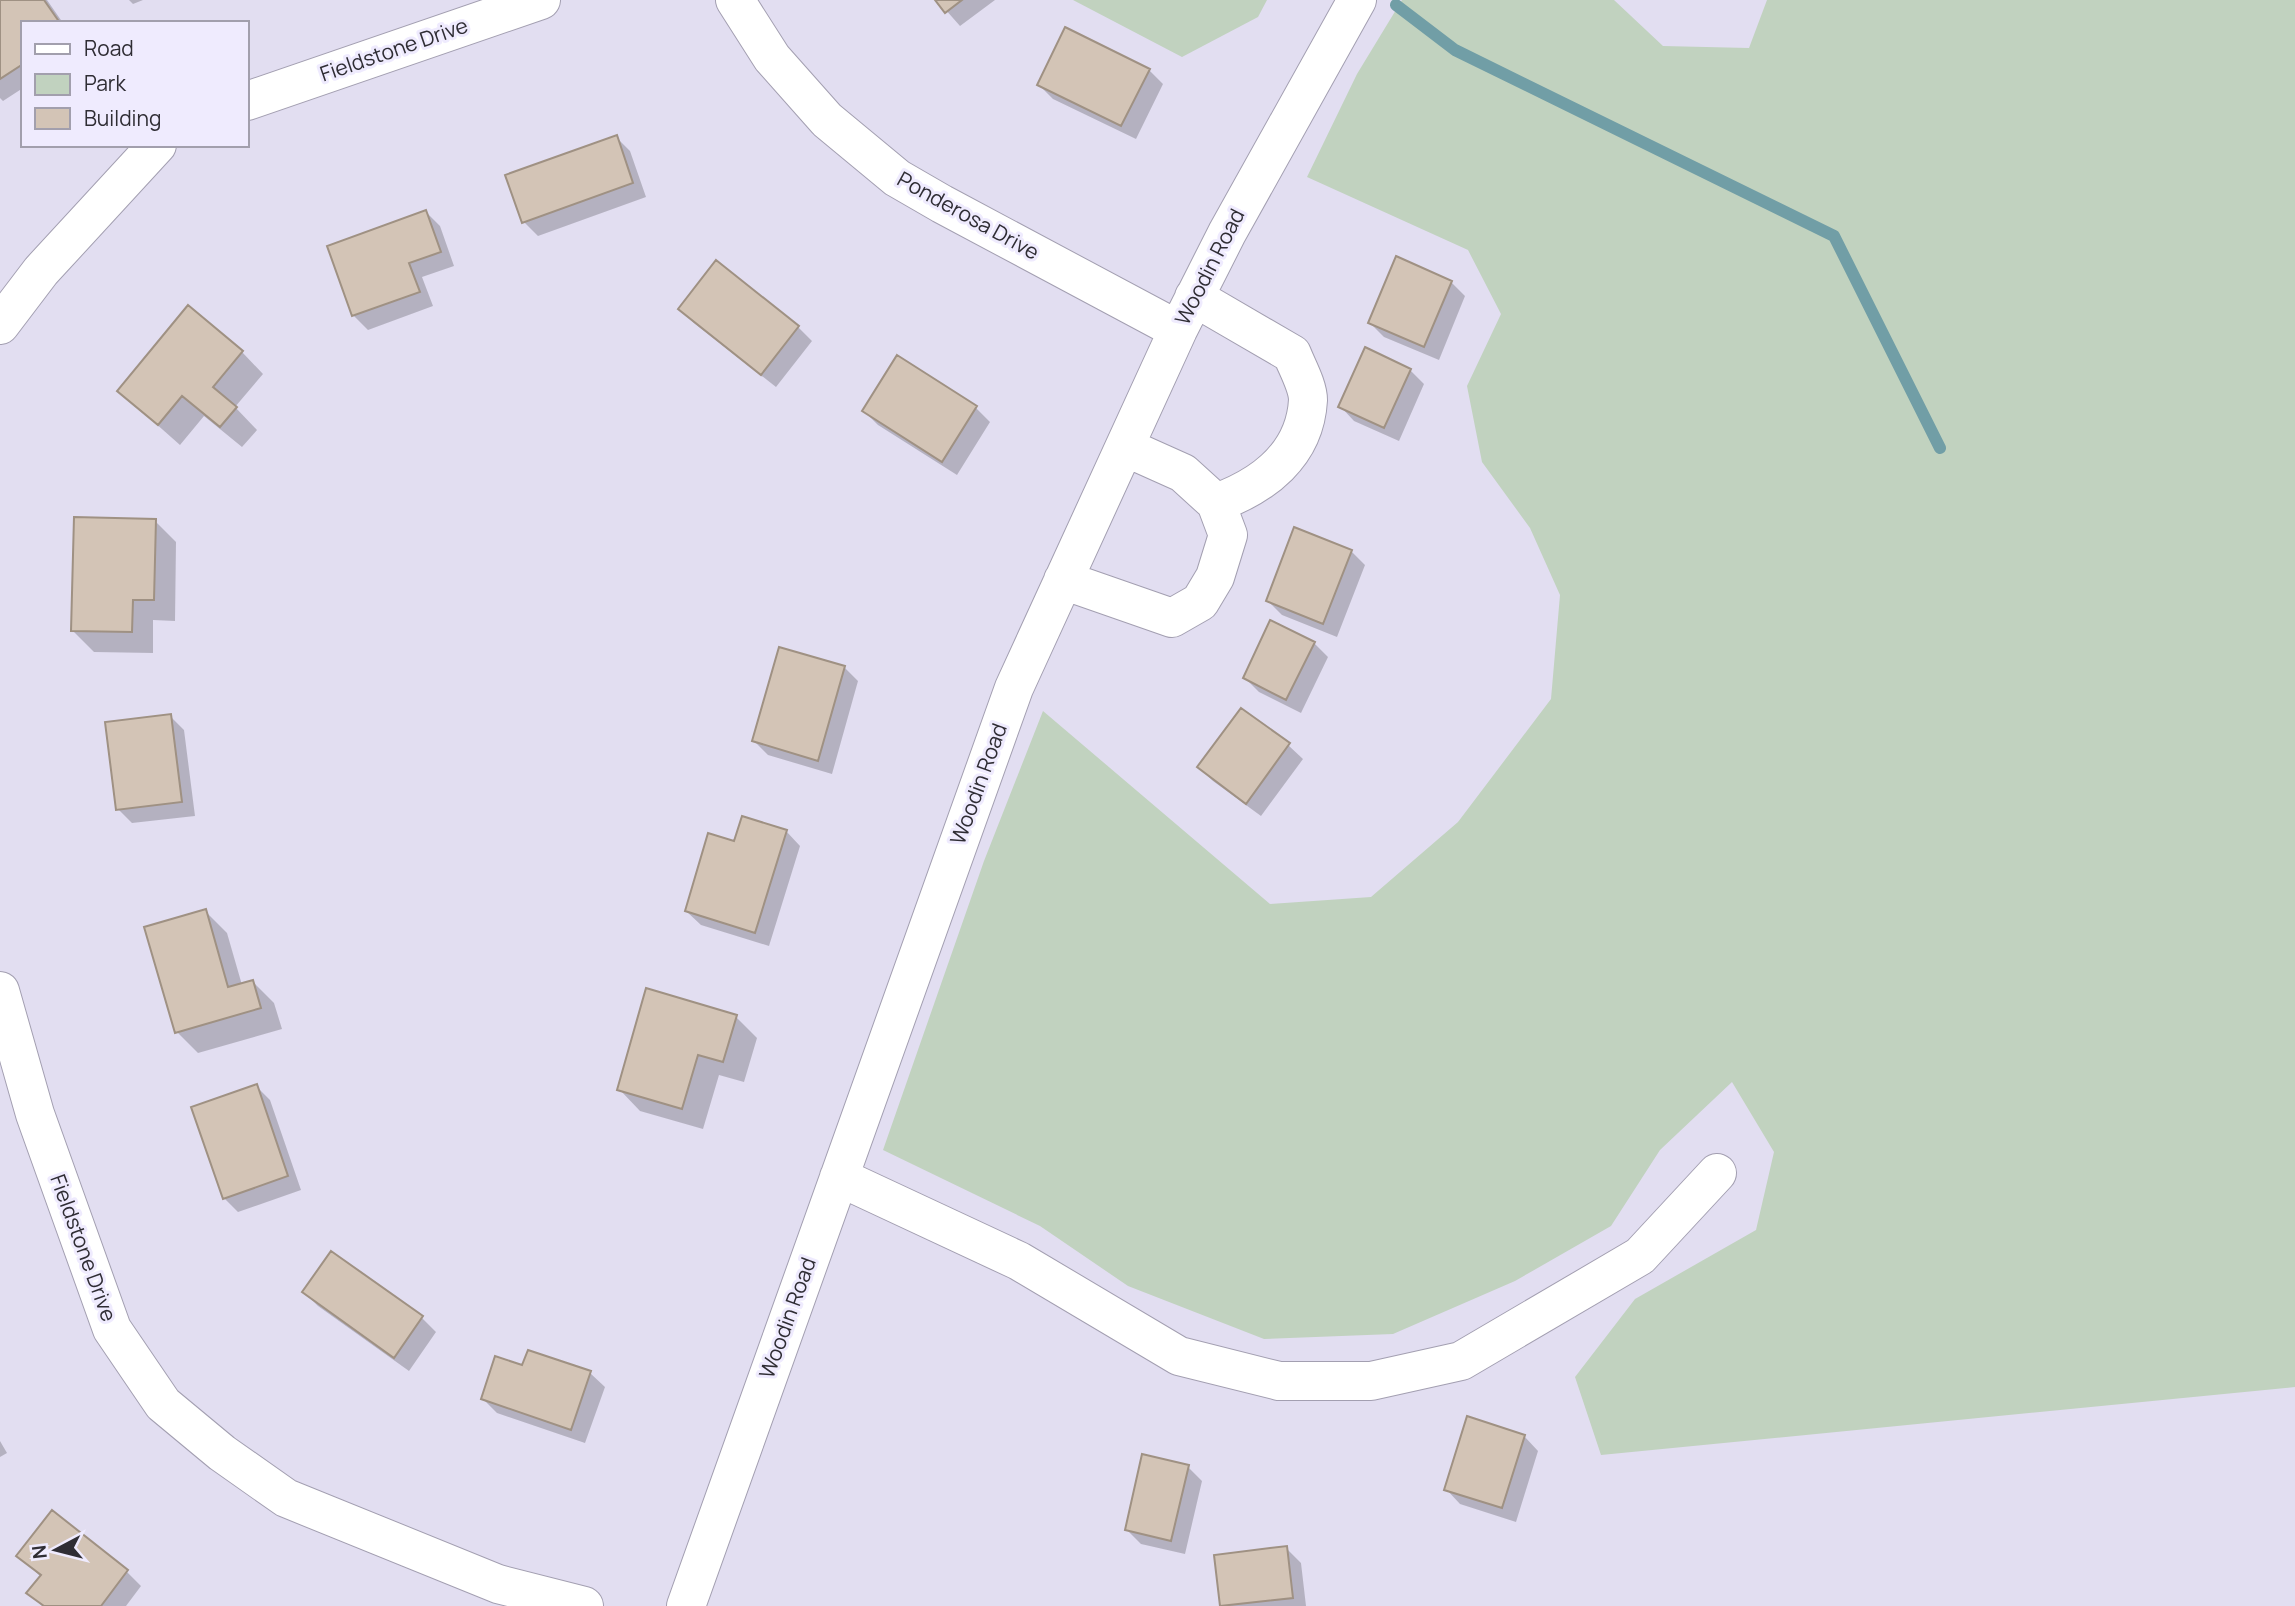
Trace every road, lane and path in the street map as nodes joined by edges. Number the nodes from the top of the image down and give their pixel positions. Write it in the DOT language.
graph roads {
  1 [pos="541,0"];
  2 [pos="735,0"];
  3 [pos="1357,0"];
  4 [pos="248,101"];
  5 [pos="155,147"];
  6 [pos="1186,314"];
  7 [pos="0,325"];
  8 [pos="1125,447"];
  9 [pos="1216,503"];
  10 [pos="1063,580"];
  11 [pos="0,991"];
  12 [pos="1717,1173"];
  13 [pos="839,1177"];
  14 [pos="584,1606"];
  15 [pos="686,1606"];
  1 -- 4 [label="street, Fieldstone Drive"];
  2 -- 6 [label="street, Ponderosa Drive"];
  3 -- 6 [label="street, Woodin Road"];
  5 -- 7 [label="street"];
  6 -- 8 [label="street, Woodin Road"];
  6 -- 9 [label="street, Ponderosa Drive"];
  8 -- 9 [label="street"];
  8 -- 10 [label="street, Woodin Road"];
  9 -- 10 [label="street"];
  10 -- 13 [label="street, Woodin Road"];
  11 -- 14 [label="street, Fieldstone Drive"];
  12 -- 13 [label="street"];
  13 -- 15 [label="street, Woodin Road"];
}
